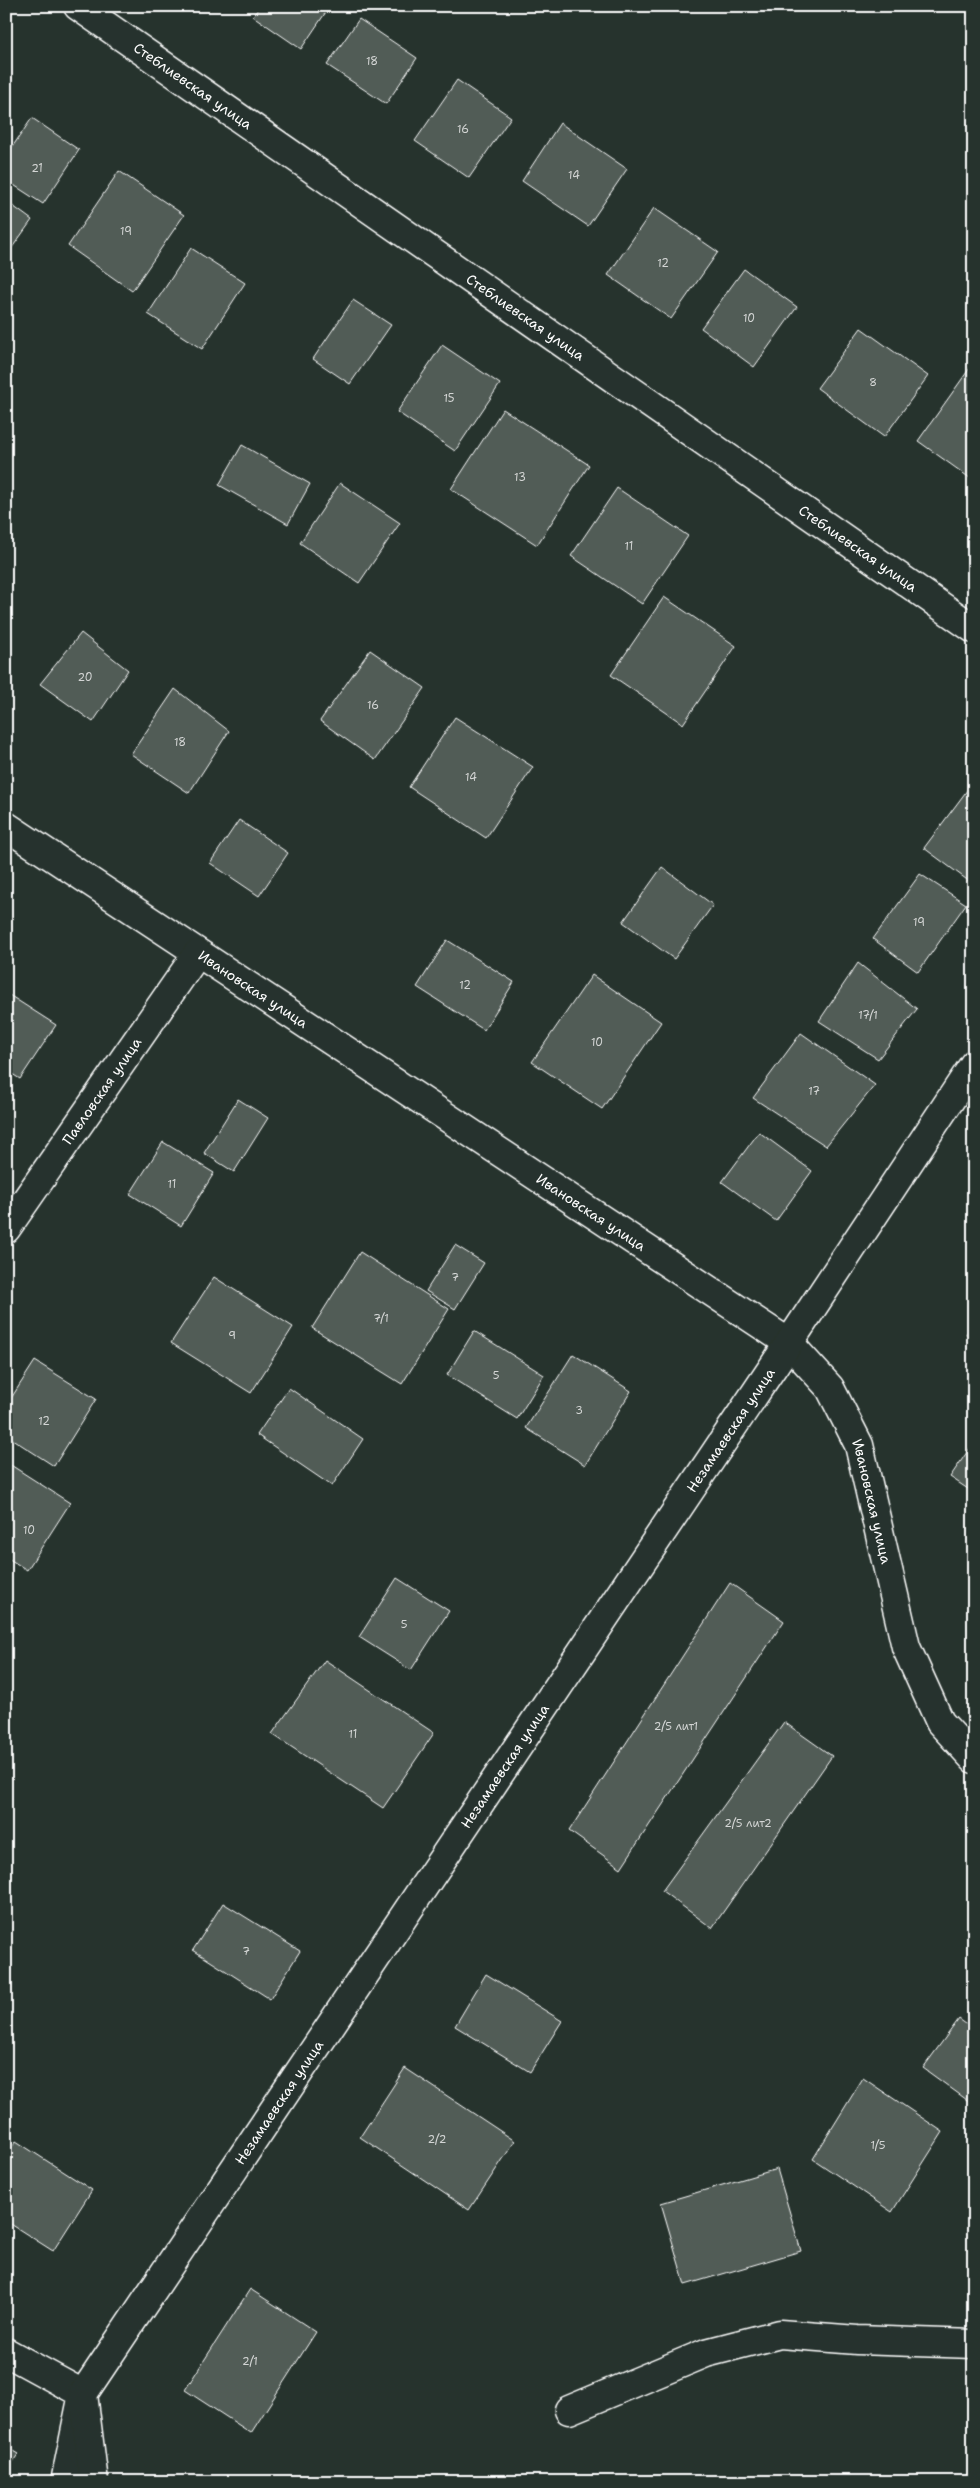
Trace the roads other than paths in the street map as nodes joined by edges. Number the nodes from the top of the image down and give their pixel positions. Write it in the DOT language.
graph roads {
  1 [pos="78,6"];
  2 [pos="974,629"];
  3 [pos="6,826"];
  4 [pos="197,954"];
  5 [pos="974,1064"];
  6 [pos="6,1229"];
  7 [pos="789,1343"];
  8 [pos="974,1759"];
  9 [pos="974,2344"];
  10 [pos="6,2352"];
  11 [pos="83,2394"];
  12 [pos="569,2410"];
  13 [pos="65,2482"];
  14 [pos="94,2482"];
  1 -- 2 [label="street, Стеблиевская улица"];
  3 -- 4 [label="street, Ивановская улица"];
  4 -- 6 [label="street, Павловская улица"];
  4 -- 7 [label="street, Ивановская улица"];
  5 -- 7 [label="street, Незамаевская улица"];
  7 -- 8 [label="street, Ивановская улица"];
  7 -- 11 [label="street, Незамаевская улица"];
  9 -- 12 [label="street"];
  10 -- 11 [label="street"];
  11 -- 13 [label="street"];
  11 -- 14 [label="street"];
}
